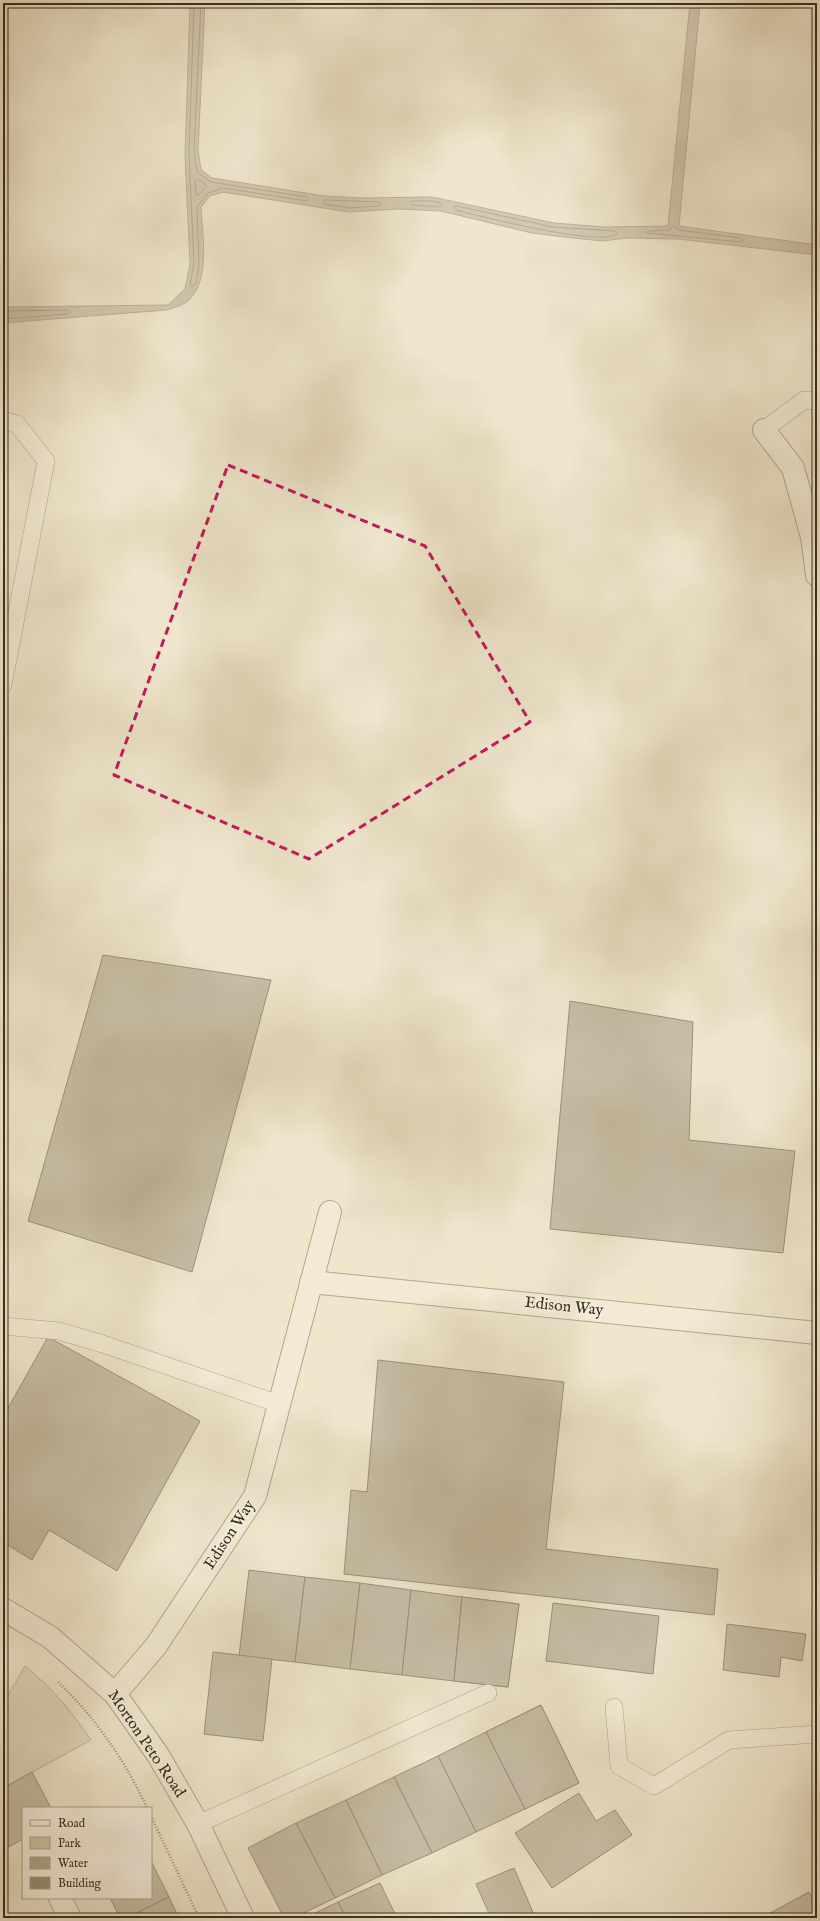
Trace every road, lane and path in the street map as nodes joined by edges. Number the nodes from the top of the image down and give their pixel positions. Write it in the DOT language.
graph roads {
  1 [pos="817,401"];
  2 [pos="3,420"];
  3 [pos="764,430"];
  4 [pos="817,575"];
  5 [pos="3,685"];
  6 [pos="330,1212"];
  7 [pos="311,1282"];
  8 [pos="3,1326"];
  9 [pos="817,1333"];
  10 [pos="279,1404"];
  11 [pos="3,1609"];
  12 [pos="58,1681"];
  13 [pos="488,1693"];
  14 [pos="115,1694"];
  15 [pos="614,1707"];
  16 [pos="817,1734"];
  17 [pos="147,1807"];
  18 [pos="152,1818"];
  19 [pos="198,1824"];
  20 [pos="60,1899"];
  21 [pos="70,1918"];
  22 [pos="199,1918"];
  23 [pos="243,1918"];
  1 -- 3 [label="lane"];
  2 -- 5 [label="lane"];
  3 -- 4 [label="street"];
  6 -- 7 [label="street, Edison Way"];
  7 -- 9 [label="street, Edison Way"];
  7 -- 10 [label="street, Edison Way"];
  8 -- 10 [label="lane"];
  10 -- 14 [label="street, Edison Way"];
  11 -- 14 [label="street, Morton Peto Road"];
  12 -- 17 [label="path"];
  13 -- 19 [label="lane"];
  14 -- 19 [label="street, Morton Peto Road"];
  15 -- 16 [label="lane"];
  18 -- 22 [label="path"];
  19 -- 23 [label="street, Morton Peto Road"];
  20 -- 21 [label="street"];
}
